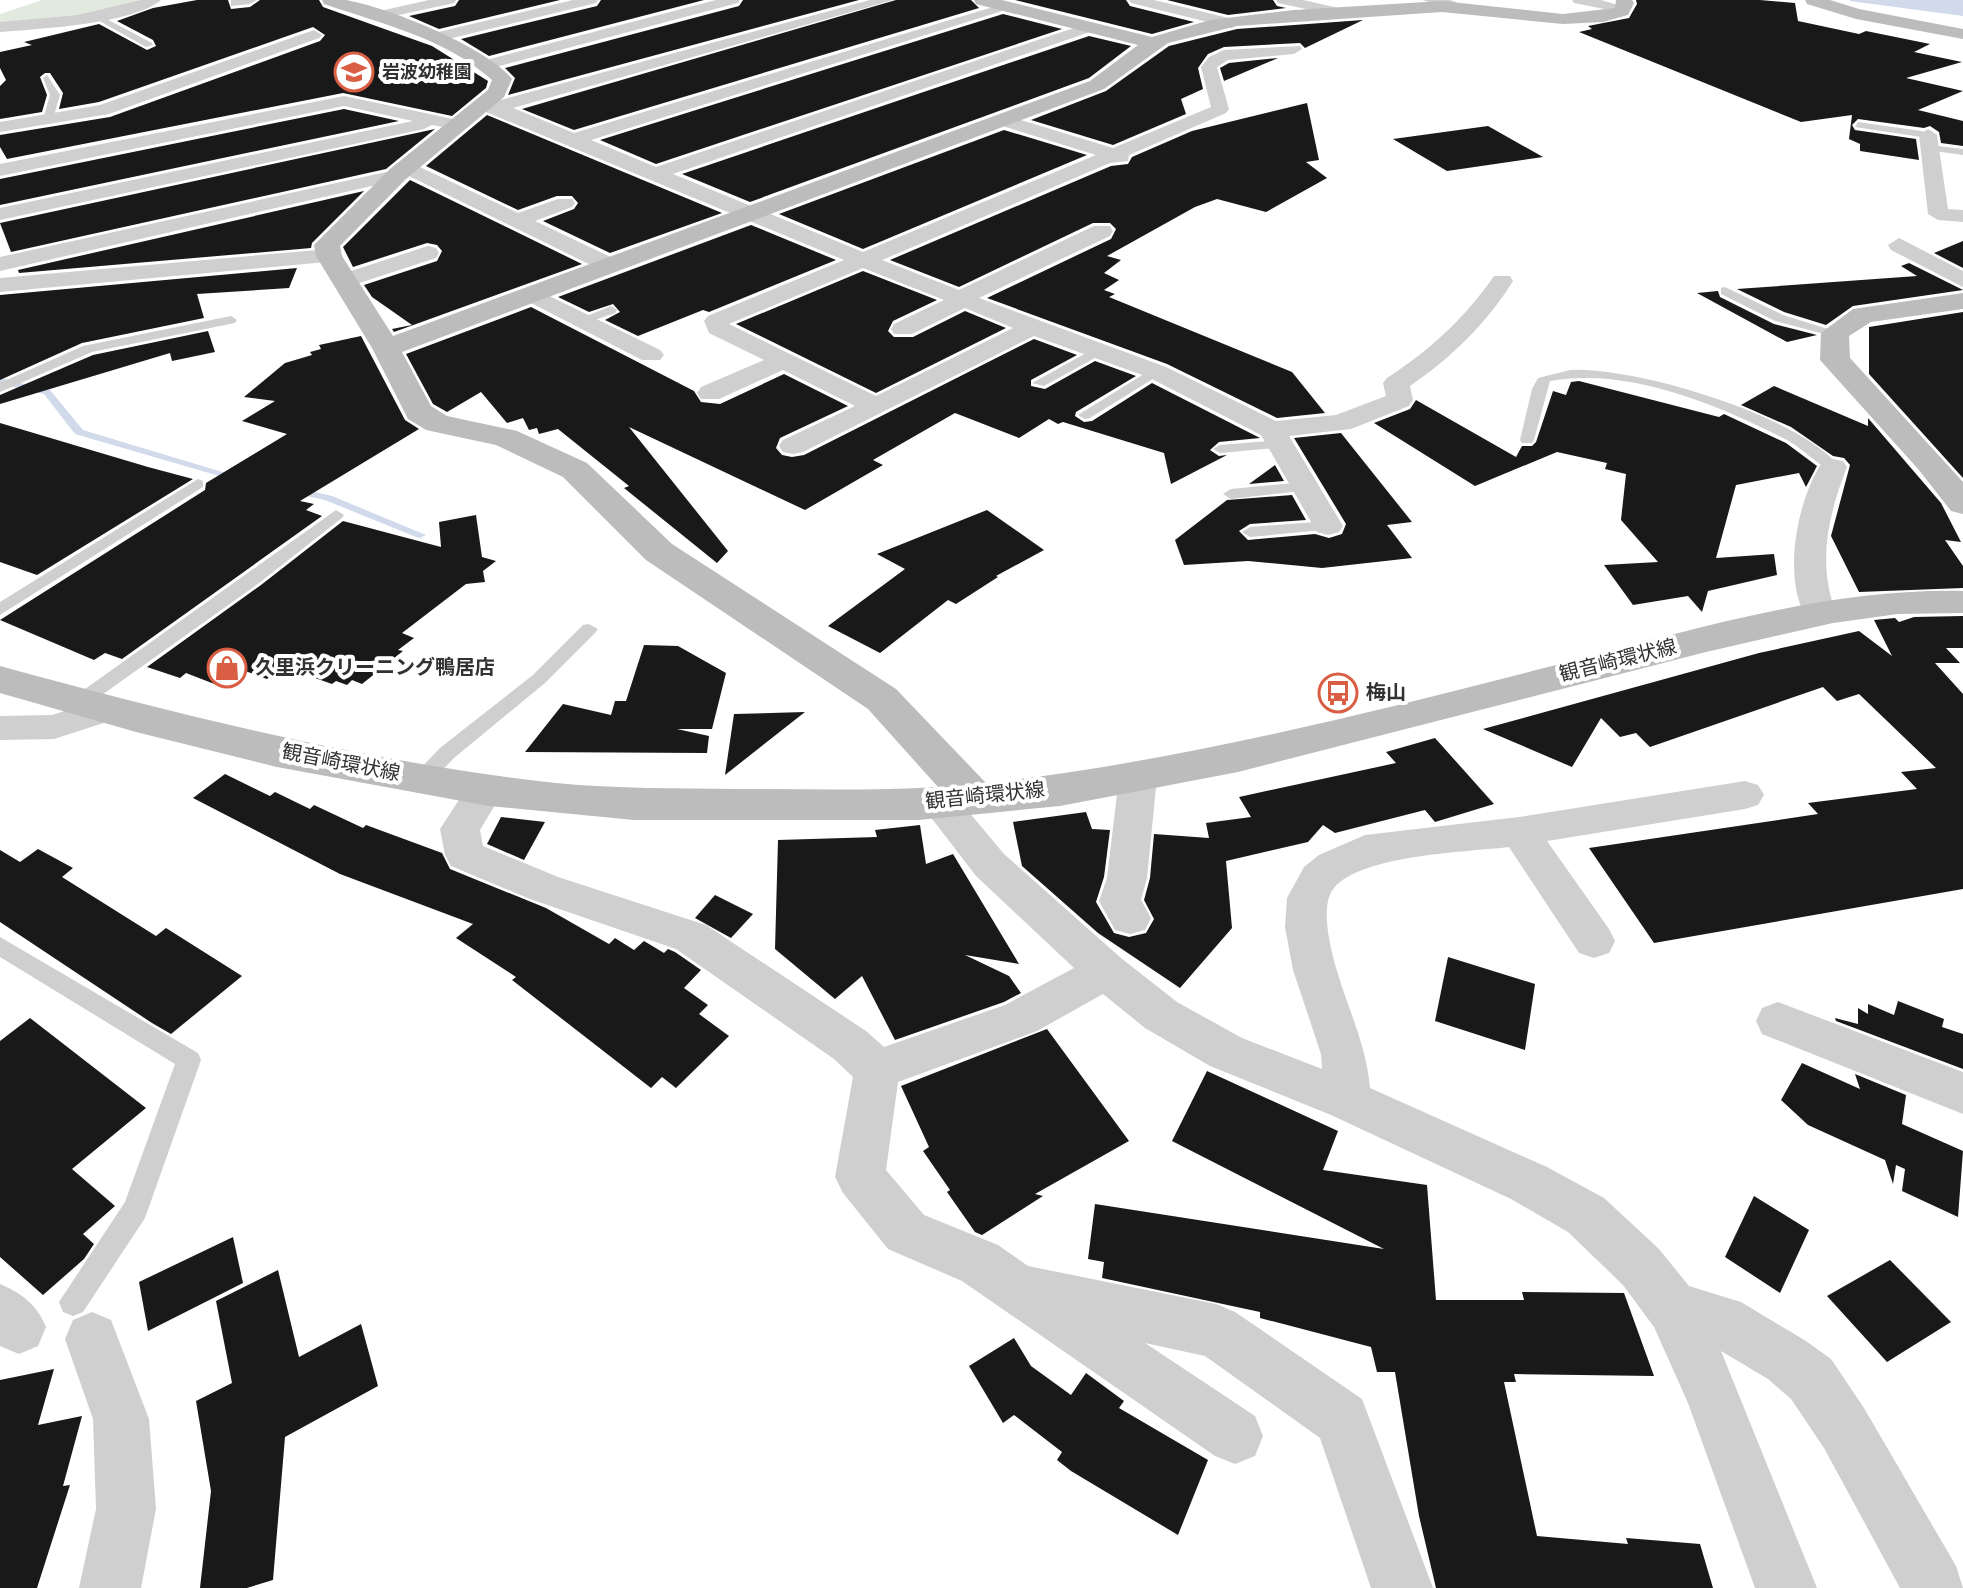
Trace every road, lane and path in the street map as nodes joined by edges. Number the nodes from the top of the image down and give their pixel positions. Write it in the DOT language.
graph roads {
  1 [pos="154,0"];
  2 [pos="330,0"];
  3 [pos="449,0"];
  4 [pos="591,0"];
  5 [pos="733,0"];
  6 [pos="886,0"];
  7 [pos="982,0"];
  8 [pos="1136,0"];
  9 [pos="1283,0"];
  10 [pos="1429,0"];
  11 [pos="1579,0"];
  12 [pos="1813,0"];
  13 [pos="1624,4"];
  14 [pos="1008,7"];
  15 [pos="1462,7"];
  16 [pos="1338,12"];
  17 [pos="376,16"];
  18 [pos="99,17"];
  19 [pos="1232,23"];
  20 [pos="0,27"];
  21 [pos="1091,27"];
  22 [pos="1963,34"];
  23 [pos="314,35"];
  24 [pos="436,37"];
  25 [pos="1153,43"];
  26 [pos="149,45"];
  27 [pos="1294,49"];
  28 [pos="488,64"];
  29 [pos="47,78"];
  30 [pos="306,90"];
  31 [pos="323,105"];
  32 [pos="498,108"];
  33 [pos="476,109"];
  34 [pos="48,119"];
  35 [pos="1002,120"];
  36 [pos="448,123"];
  37 [pos="1858,125"];
  38 [pos="0,127"];
  39 [pos="574,139"];
  40 [pos="1929,141"];
  41 [pos="1963,152"];
  42 [pos="1112,154"];
  43 [pos="1144,165"];
  44 [pos="0,170"];
  45 [pos="404,171"];
  46 [pos="653,174"];
  47 [pos="565,203"];
  48 [pos="0,214"];
  49 [pos="752,215"];
  50 [pos="1963,216"];
  51 [pos="517,220"];
  52 [pos="1102,231"];
  53 [pos="1899,245"];
  54 [pos="428,253"];
  55 [pos="329,256"];
  56 [pos="863,260"];
  57 [pos="0,264"];
  58 [pos="611,266"];
  59 [pos="1963,280"];
  60 [pos="344,281"];
  61 [pos="1502,281"];
  62 [pos="0,285"];
  63 [pos="1725,291"];
  64 [pos="533,295"];
  65 [pos="958,299"];
  66 [pos="1963,301"];
  67 [pos="611,310"];
  68 [pos="231,320"];
  69 [pos="583,320"];
  70 [pos="1033,327"];
  71 [pos="903,329"];
  72 [pos="1835,333"];
  73 [pos="386,348"];
  74 [pos="1099,350"];
  75 [pos="651,355"];
  76 [pos="783,361"];
  77 [pos="1157,372"];
  78 [pos="1039,383"];
  79 [pos="0,388"];
  80 [pos="710,393"];
  81 [pos="876,406"];
  82 [pos="1085,415"];
  83 [pos="1277,437"];
  84 [pos="1527,440"];
  85 [pos="793,446"];
  86 [pos="1220,449"];
  87 [pos="1833,467"];
  88 [pos="198,484"];
  89 [pos="1305,487"];
  90 [pos="1231,494"];
  91 [pos="1963,504"];
  92 [pos="336,515"];
  93 [pos="1328,526"];
  94 [pos="1250,532"];
  95 [pos="1963,602"];
  96 [pos="0,610"];
  97 [pos="1820,613"];
  98 [pos="589,629"];
  99 [pos="0,679"];
  100 [pos="92,706"];
  101 [pos="0,728"];
  102 [pos="1138,777"];
  103 [pos="422,779"];
  104 [pos="485,790"];
  105 [pos="1745,795"];
  106 [pos="957,802"];
  107 [pos="1519,831"];
  108 [pos="1130,918"];
  109 [pos="1594,941"];
  110 [pos="0,946"];
  111 [pos="1106,971"];
  112 [pos="1778,1021"];
  113 [pos="877,1070"];
  114 [pos="1963,1093"];
  115 [pos="1348,1100"];
  116 [pos="1017,1290"];
  117 [pos="1673,1308"];
  118 [pos="82,1321"];
  119 [pos="1235,1436"];
  120 [pos="110,1588"];
  121 [pos="1402,1588"];
  122 [pos="1786,1588"];
  123 [pos="1934,1588"];
  1 -- 18 [label="street"];
  2 -- 17 [label="street"];
  3 -- 17 [label="street"];
  4 -- 24 [label="street"];
  5 -- 28 [label="street"];
  6 -- 32 [label="street"];
  7 -- 14 [label="street"];
  8 -- 19 [label="street"];
  9 -- 16 [label="street"];
  10 -- 15 [label="street"];
  11 -- 13 [label="street"];
  12 -- 22 [label="street"];
  13 -- 15 [label="street"];
  14 -- 21 [label="street"];
  14 -- 39 [label="street"];
  15 -- 16 [label="street"];
  16 -- 19 [label="street"];
  17 -- 24 [label="street"];
  18 -- 20 [label="street"];
  18 -- 26 [label="lane"];
  19 -- 25 [label="street"];
  21 -- 25 [label="street"];
  21 -- 46 [label="street"];
  23 -- 34 [label="street"];
  24 -- 28 [label="street"];
  25 -- 35 [label="street"];
  27 -- 42 [label="street"];
  28 -- 33 [label="street"];
  29 -- 34 [label="lane"];
  30 -- 31 [label="street"];
  31 -- 36 [label="street"];
  31 -- 44 [label="street"];
  32 -- 33 [label="street"];
  32 -- 39 [label="street"];
  33 -- 36 [label="street"];
  34 -- 38 [label="street"];
  35 -- 42 [label="street"];
  35 -- 49 [label="street"];
  36 -- 45 [label="street"];
  36 -- 48 [label="street"];
  37 -- 40 [label="lane"];
  39 -- 46 [label="street"];
  40 -- 41 [label="lane"];
  40 -- 50 [label="street"];
  42 -- 43 [label="street"];
  42 -- 56 [label="street"];
  45 -- 51 [label="street"];
  45 -- 55 [label="street"];
  45 -- 57 [label="street"];
  46 -- 49 [label="street"];
  47 -- 51 [label="street"];
  49 -- 56 [label="street"];
  49 -- 58 [label="street"];
  51 -- 58 [label="street"];
  52 -- 65 [label="street"];
  53 -- 59 [label="street"];
  54 -- 60 [label="street"];
  55 -- 60 [label="street"];
  55 -- 62 [label="street"];
  56 -- 65 [label="street"];
  56 -- 76 [label="street"];
  58 -- 64 [label="street"];
  60 -- 73 [label="street"];
  61 -- 83 [label="street"];
  63 -- 72 [label="lane"];
  64 -- 69 [label="street"];
  64 -- 73 [label="street"];
  65 -- 70 [label="street"];
  65 -- 71 [label="street"];
  66 -- 72 [label="street"];
  67 -- 69 [label="lane"];
  68 -- 79 [label="lane"];
  69 -- 75 [label="street"];
  70 -- 74 [label="street"];
  70 -- 81 [label="street"];
  72 -- 91 [label="street"];
  73 -- 106 [label="street"];
  74 -- 77 [label="street"];
  74 -- 78 [label="lane"];
  76 -- 80 [label="street"];
  76 -- 81 [label="street"];
  77 -- 82 [label="lane"];
  77 -- 83 [label="street"];
  81 -- 85 [label="street"];
  83 -- 86 [label="lane"];
  83 -- 89 [label="street"];
  84 -- 87 [label="lane"];
  87 -- 97 [label="street"];
  88 -- 96 [label="lane"];
  89 -- 90 [label="lane"];
  89 -- 93 [label="street"];
  92 -- 100 [label="lane"];
  93 -- 94 [label="lane"];
  95 -- 97 [label="street, 観音崎環状線"];
  97 -- 102 [label="street, 観音崎環状線"];
  98 -- 103 [label="lane"];
  99 -- 100 [label="street, 観音崎環状線"];
  100 -- 101 [label="street"];
  100 -- 103 [label="street, 観音崎環状線"];
  102 -- 106 [label="street, 観音崎環状線"];
  102 -- 108 [label="street"];
  103 -- 104 [label="street, 観音崎環状線"];
  104 -- 106 [label="street, 観音崎環状線"];
  104 -- 113 [label="street"];
  105 -- 107 [label="street"];
  106 -- 111 [label="street"];
  107 -- 109 [label="street"];
  107 -- 115 [label="street"];
  110 -- 118 [label="lane"];
  111 -- 113 [label="street"];
  111 -- 115 [label="street"];
  112 -- 114 [label="street"];
  113 -- 116 [label="street"];
  115 -- 117 [label="street"];
  116 -- 119 [label="street"];
  116 -- 121 [label="street"];
  117 -- 122 [label="street"];
  117 -- 123 [label="street"];
  118 -- 120 [label="street"];
}
